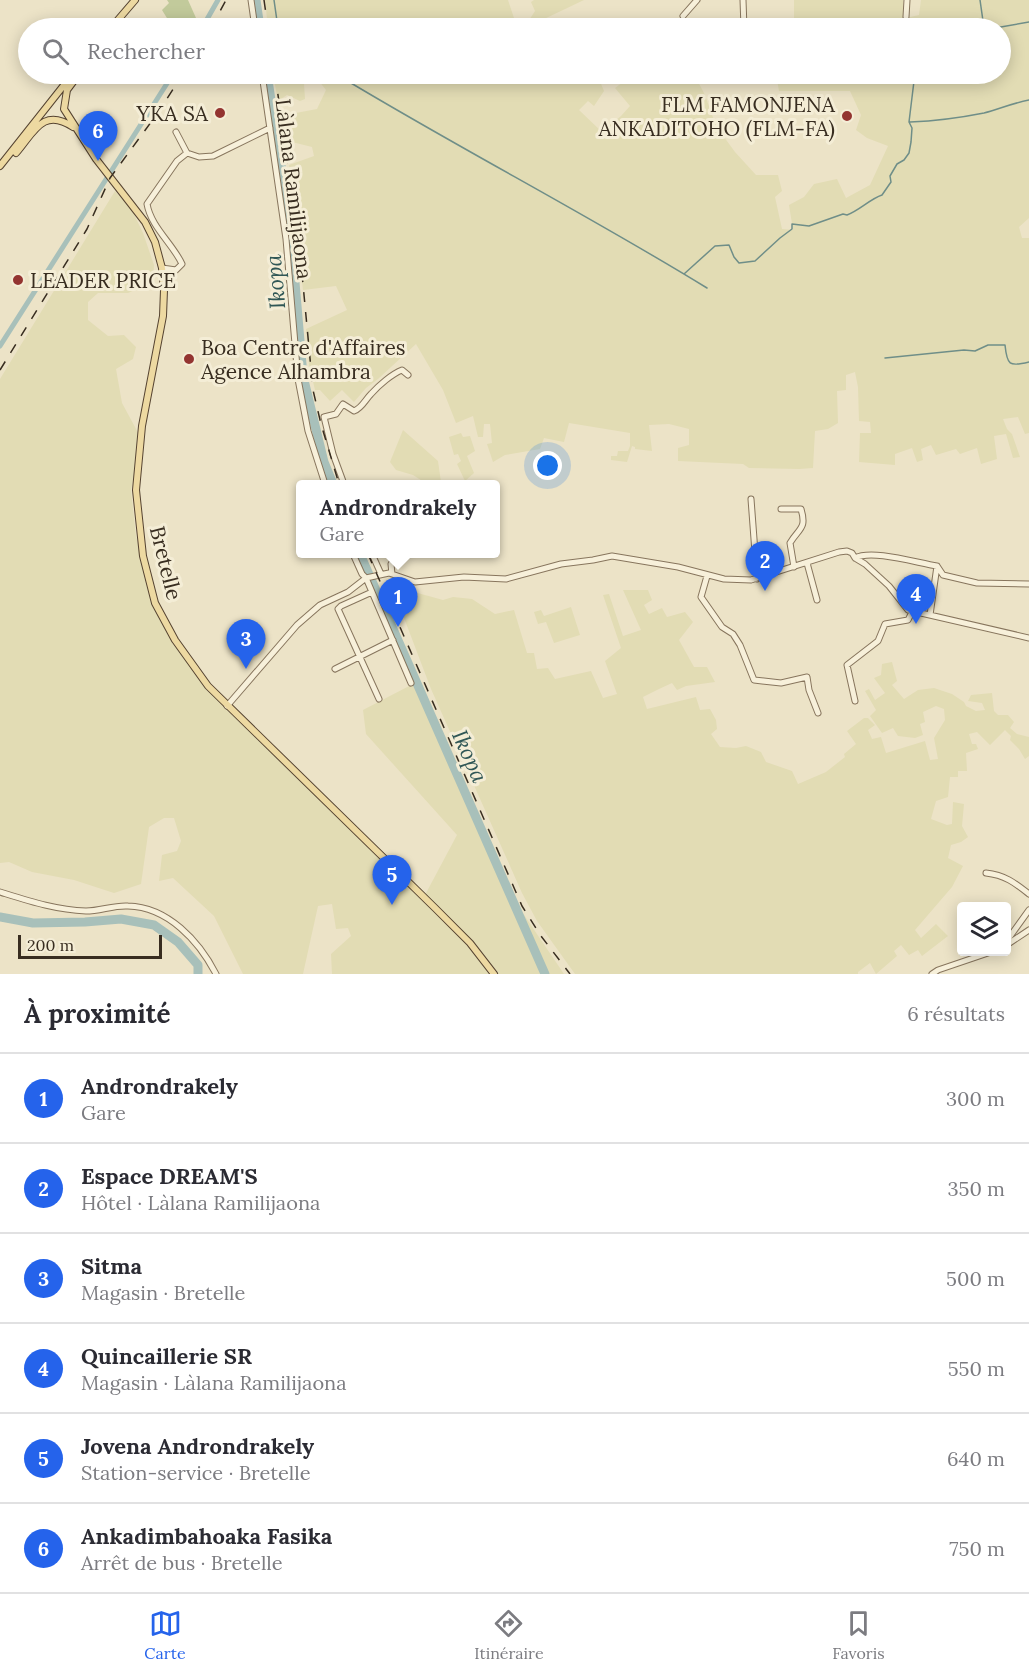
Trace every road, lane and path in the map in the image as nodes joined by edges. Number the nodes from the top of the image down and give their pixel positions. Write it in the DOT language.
graph roads {
  1 [pos="135,0"];
  2 [pos="140,0"];
  3 [pos="251,0"];
  4 [pos="697,0"];
  5 [pos="743,0"];
  6 [pos="907,0"];
  7 [pos="683,16"];
  8 [pos="906,17"];
  9 [pos="120,18"];
  10 [pos="125,18"];
  11 [pos="254,18"];
  12 [pos="744,18"];
  13 [pos="64,84"];
  14 [pos="71,84"];
  15 [pos="263,84"];
  16 [pos="48,103"];
  17 [pos="64,107"];
  18 [pos="55,118"];
  19 [pos="270,128"];
  20 [pos="76,129"];
  21 [pos="176,132"];
  22 [pos="188,153"];
  23 [pos="0,166"];
  24 [pos="0,171"];
  25 [pos="162,268"];
  26 [pos="408,375"];
  27 [pos="325,480"];
  28 [pos="343,480"];
  29 [pos="751,499"];
  30 [pos="781,509"];
  31 [pos="355,558"];
  32 [pos="373,558"];
  33 [pos="395,558"];
  34 [pos="855,558"];
  35 [pos="807,563"];
  36 [pos="937,566"];
  37 [pos="794,567"];
  38 [pos="392,574"];
  39 [pos="378,575"];
  40 [pos="707,576"];
  41 [pos="367,578"];
  42 [pos="757,579"];
  43 [pos="1029,584"];
  44 [pos="372,592"];
  45 [pos="817,600"];
  46 [pos="912,612"];
  47 [pos="930,615"];
  48 [pos="1029,639"];
  49 [pos="393,640"];
  50 [pos="360,657"];
  51 [pos="335,669"];
  52 [pos="411,683"];
  53 [pos="378,699"];
  54 [pos="855,701"];
  55 [pos="227,706"];
  56 [pos="818,713"];
  57 [pos="986,873"];
  58 [pos="0,892"];
  59 [pos="1029,894"];
  60 [pos="1029,910"];
  61 [pos="1029,930"];
  62 [pos="1011,937"];
  63 [pos="1011,941"];
  64 [pos="979,956"];
  65 [pos="216,974"];
  66 [pos="495,974"];
  67 [pos="932,974"];
  1 -- 9 [label="main road"];
  2 -- 10 [label="main road"];
  3 -- 11 [label="street"];
  4 -- 7 [label="street"];
  5 -- 12 [label="street"];
  6 -- 8 [label="street"];
  13 -- 16 [label="main road"];
  14 -- 17 [label="main road"];
  15 -- 19 [label="street, Làlana Ramilijaona"];
  16 -- 17 [label="main road"];
  16 -- 18 [label="main road"];
  16 -- 23 [label="main road"];
  17 -- 18 [label="main road"];
  17 -- 20 [label="main road, Bretelle"];
  18 -- 20 [label="main road"];
  18 -- 24 [label="main road"];
  19 -- 22 [label="street"];
  19 -- 27 [label="street, Làlana Ramilijaona"];
  20 -- 25 [label="main road, Bretelle"];
  21 -- 22 [label="street"];
  22 -- 25 [label="street"];
  25 -- 55 [label="main road, Bretelle"];
  26 -- 28 [label="street"];
  29 -- 42 [label="street"];
  30 -- 37 [label="street"];
  31 -- 41 [label="street"];
  32 -- 39 [label="street"];
  33 -- 38 [label="street"];
  34 -- 35 [label="street"];
  34 -- 36 [label="street"];
  34 -- 46 [label="street"];
  35 -- 37 [label="street"];
  35 -- 45 [label="street"];
  36 -- 43 [label="street"];
  36 -- 47 [label="street"];
  37 -- 42 [label="street"];
  38 -- 39 [label="street"];
  38 -- 40 [label="street"];
  39 -- 41 [label="street"];
  40 -- 42 [label="street"];
  40 -- 56 [label="street"];
  41 -- 44 [label="street"];
  41 -- 55 [label="street"];
  44 -- 49 [label="street"];
  44 -- 50 [label="street"];
  46 -- 47 [label="street"];
  46 -- 54 [label="street"];
  47 -- 48 [label="street"];
  49 -- 50 [label="street"];
  49 -- 52 [label="street"];
  50 -- 51 [label="street"];
  50 -- 53 [label="street"];
  55 -- 66 [label="main road, Bretelle"];
  57 -- 59 [label="street"];
  58 -- 65 [label="street"];
  60 -- 62 [label="street"];
  61 -- 63 [label="street"];
  64 -- 67 [label="street"];
}
